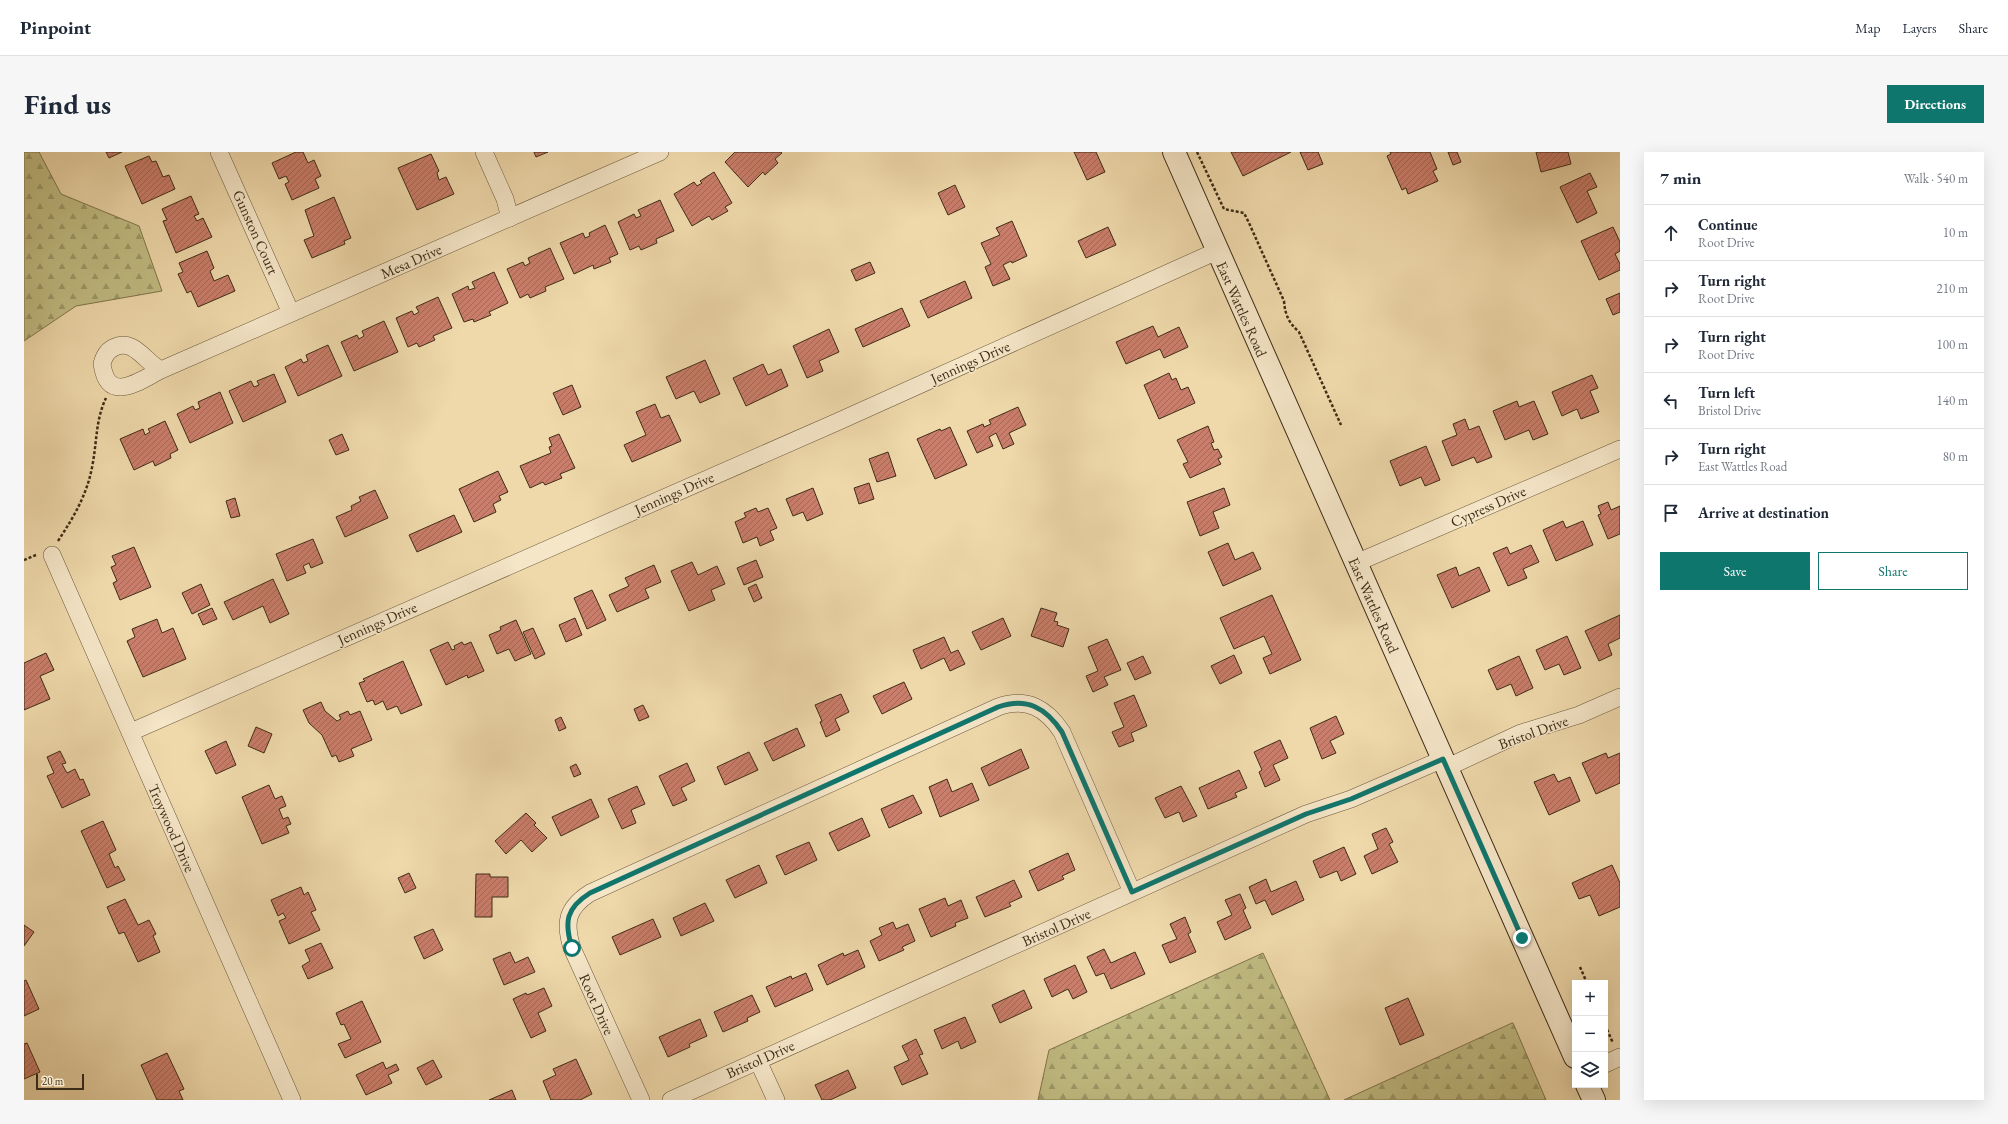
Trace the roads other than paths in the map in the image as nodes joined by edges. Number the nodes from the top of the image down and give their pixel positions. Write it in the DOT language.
graph roads {
  1 [pos="219,152"];
  2 [pos="484,152"];
  3 [pos="660,152"];
  4 [pos="1174,152"];
  5 [pos="510,218"];
  6 [pos="1217,251"];
  7 [pos="291,313"];
  8 [pos="161,370"];
  9 [pos="1620,449"];
  10 [pos="54,549"];
  11 [pos="1356,563"];
  12 [pos="1620,698"];
  13 [pos="131,732"];
  14 [pos="1445,763"];
  15 [pos="1132,892"];
  16 [pos="1572,1052"];
  17 [pos="1617,1052"];
  18 [pos="758,1060"];
  19 [pos="1608,1061"];
  20 [pos="1588,1088"];
  21 [pos="292,1100"];
  22 [pos="640,1100"];
  23 [pos="671,1100"];
  24 [pos="776,1100"];
  25 [pos="1594,1100"];
  1 -- 7 [label="street, Gunston Court"];
  2 -- 5 [label="street"];
  3 -- 5 [label="street, Mesa Drive"];
  4 -- 6 [label="main road, East Wattles Road"];
  5 -- 7 [label="street, Mesa Drive"];
  6 -- 11 [label="main road, East Wattles Road"];
  6 -- 13 [label="street, Jennings Drive"];
  7 -- 8 [label="street, Mesa Drive"];
  8 -- 8 [label="street, Mesa Drive"];
  9 -- 11 [label="street, Cypress Drive"];
  10 -- 13 [label="street, Troywood Drive"];
  11 -- 14 [label="main road, East Wattles Road"];
  12 -- 14 [label="street, Bristol Drive"];
  13 -- 21 [label="street, Troywood Drive"];
  14 -- 15 [label="street, Bristol Drive"];
  14 -- 16 [label="main road, East Wattles Road"];
  15 -- 18 [label="street, Bristol Drive"];
  15 -- 22 [label="street, Root Drive"];
  17 -- 19 [label="street"];
  18 -- 23 [label="street, Bristol Drive"];
  18 -- 24 [label="street"];
  20 -- 25 [label="main road"];
}
